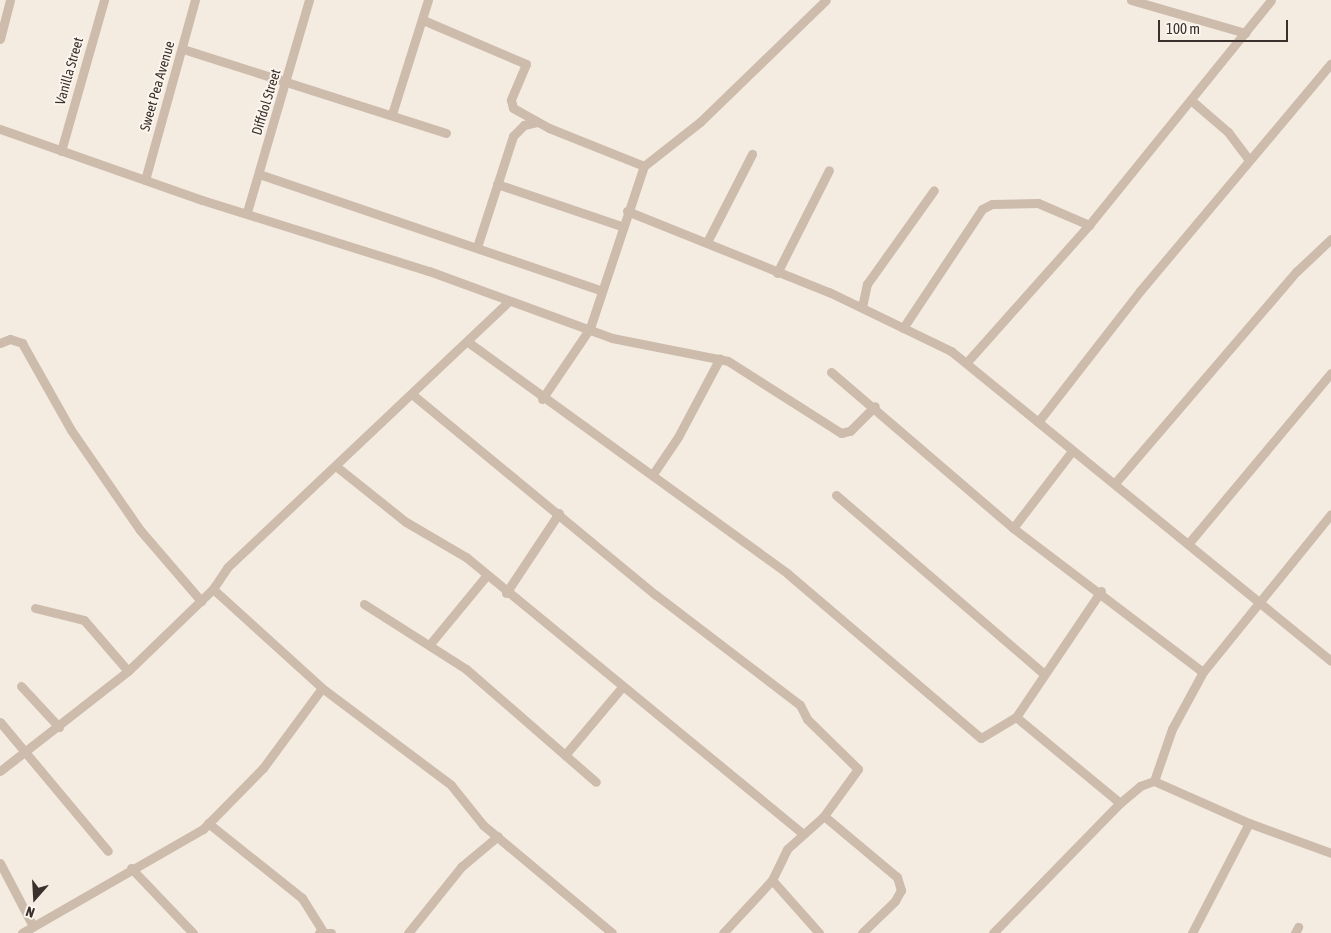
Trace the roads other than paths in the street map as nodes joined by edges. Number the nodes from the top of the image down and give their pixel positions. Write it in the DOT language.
graph roads {
  1 [pos="10,0"];
  2 [pos="104,0"];
  3 [pos="195,0"];
  4 [pos="309,0"];
  5 [pos="428,0"];
  6 [pos="826,0"];
  7 [pos="1131,0"];
  8 [pos="1271,0"];
  9 [pos="423,20"];
  10 [pos="1245,34"];
  11 [pos="0,39"];
  12 [pos="183,49"];
  13 [pos="1331,62"];
  14 [pos="288,79"];
  15 [pos="1192,101"];
  16 [pos="392,114"];
  17 [pos="537,122"];
  18 [pos="0,129"];
  19 [pos="446,132"];
  20 [pos="61,151"];
  21 [pos="752,154"];
  22 [pos="1249,160"];
  23 [pos="644,166"];
  24 [pos="829,170"];
  25 [pos="259,174"];
  26 [pos="145,180"];
  27 [pos="497,184"];
  28 [pos="934,190"];
  29 [pos="627,211"];
  30 [pos="247,212"];
  31 [pos="1089,225"];
  32 [pos="620,226"];
  33 [pos="1331,239"];
  34 [pos="707,242"];
  35 [pos="477,247"];
  36 [pos="777,273"];
  37 [pos="600,290"];
  38 [pos="509,301"];
  39 [pos="862,307"];
  40 [pos="590,328"];
  41 [pos="903,328"];
  42 [pos="468,342"];
  43 [pos="0,343"];
  44 [pos="720,358"];
  45 [pos="966,362"];
  46 [pos="830,372"];
  47 [pos="1331,373"];
  48 [pos="414,395"];
  49 [pos="542,399"];
  50 [pos="875,406"];
  51 [pos="1038,422"];
  52 [pos="1072,451"];
  53 [pos="336,467"];
  54 [pos="653,474"];
  55 [pos="1115,484"];
  56 [pos="836,495"];
  57 [pos="559,513"];
  58 [pos="1331,514"];
  59 [pos="1013,528"];
  60 [pos="1188,544"];
  61 [pos="486,576"];
  62 [pos="213,589"];
  63 [pos="1101,591"];
  64 [pos="506,593"];
  65 [pos="201,601"];
  66 [pos="1260,602"];
  67 [pos="364,604"];
  68 [pos="35,608"];
  69 [pos="430,644"];
  70 [pos="1331,661"];
  71 [pos="128,671"];
  72 [pos="1203,672"];
  73 [pos="1043,673"];
  74 [pos="21,686"];
  75 [pos="622,687"];
  76 [pos="322,688"];
  77 [pos="1016,717"];
  78 [pos="0,722"];
  79 [pos="59,728"];
  80 [pos="29,752"];
  81 [pos="565,755"];
  82 [pos="0,771"];
  83 [pos="1154,781"];
  84 [pos="596,782"];
  85 [pos="1120,803"];
  86 [pos="824,816"];
  87 [pos="208,823"];
  88 [pos="1249,823"];
  89 [pos="802,833"];
  90 [pos="498,836"];
  91 [pos="108,851"];
  92 [pos="1331,854"];
  93 [pos="0,863"];
  94 [pos="131,868"];
  95 [pos="772,880"];
  96 [pos="33,926"];
  97 [pos="320,932"];
  98 [pos="22,933"];
  99 [pos="193,933"];
  100 [pos="331,933"];
  101 [pos="408,933"];
  102 [pos="612,933"];
  103 [pos="723,933"];
  104 [pos="819,933"];
  105 [pos="862,933"];
  106 [pos="993,933"];
  107 [pos="1192,933"];
  1 -- 11 [label="street"];
  2 -- 20 [label="street, Vanilla Street"];
  3 -- 12 [label="street, Sweet Pea Avenue"];
  4 -- 14 [label="street, Diffdol Street"];
  5 -- 9 [label="street"];
  6 -- 23 [label="street"];
  7 -- 10 [label="street"];
  8 -- 10 [label="street"];
  9 -- 16 [label="street"];
  9 -- 17 [label="street"];
  10 -- 15 [label="street"];
  12 -- 14 [label="street"];
  12 -- 26 [label="street, Sweet Pea Avenue"];
  13 -- 22 [label="street"];
  14 -- 16 [label="street"];
  14 -- 25 [label="street, Diffdol Street"];
  15 -- 22 [label="street"];
  15 -- 31 [label="street"];
  16 -- 19 [label="street"];
  17 -- 23 [label="street"];
  17 -- 27 [label="street"];
  18 -- 20 [label="street"];
  20 -- 26 [label="street"];
  21 -- 34 [label="street"];
  22 -- 51 [label="street"];
  23 -- 29 [label="street"];
  24 -- 36 [label="street"];
  25 -- 30 [label="street, Diffdol Street"];
  25 -- 35 [label="street"];
  26 -- 30 [label="street"];
  27 -- 32 [label="street"];
  27 -- 35 [label="street"];
  28 -- 39 [label="street"];
  29 -- 32 [label="street"];
  29 -- 34 [label="street"];
  30 -- 38 [label="street"];
  31 -- 41 [label="street"];
  31 -- 45 [label="street"];
  32 -- 37 [label="street"];
  33 -- 55 [label="street"];
  34 -- 36 [label="street"];
  35 -- 37 [label="street"];
  36 -- 39 [label="street"];
  37 -- 40 [label="street"];
  38 -- 40 [label="street"];
  38 -- 42 [label="street"];
  39 -- 41 [label="street"];
  40 -- 44 [label="street"];
  40 -- 49 [label="street"];
  41 -- 45 [label="street"];
  42 -- 48 [label="street"];
  42 -- 49 [label="street"];
  43 -- 65 [label="street"];
  44 -- 50 [label="street"];
  44 -- 54 [label="street"];
  45 -- 51 [label="street"];
  46 -- 50 [label="street"];
  47 -- 60 [label="street"];
  48 -- 53 [label="street"];
  48 -- 57 [label="street"];
  49 -- 54 [label="street"];
  50 -- 59 [label="street"];
  51 -- 52 [label="street"];
  52 -- 55 [label="street"];
  52 -- 59 [label="street"];
  53 -- 61 [label="street"];
  53 -- 62 [label="street"];
  54 -- 77 [label="street"];
  55 -- 60 [label="street"];
  56 -- 73 [label="street"];
  57 -- 64 [label="street"];
  57 -- 86 [label="street"];
  58 -- 66 [label="street"];
  59 -- 63 [label="street"];
  60 -- 66 [label="street"];
  61 -- 64 [label="street"];
  61 -- 69 [label="street"];
  62 -- 65 [label="street"];
  62 -- 76 [label="street"];
  63 -- 72 [label="street"];
  63 -- 73 [label="street"];
  64 -- 75 [label="street"];
  65 -- 71 [label="street"];
  66 -- 70 [label="street"];
  66 -- 72 [label="street"];
  67 -- 69 [label="street"];
  68 -- 71 [label="street"];
  69 -- 81 [label="street"];
  71 -- 79 [label="street"];
  72 -- 83 [label="street"];
  73 -- 77 [label="street"];
  74 -- 79 [label="street"];
  75 -- 81 [label="street"];
  75 -- 89 [label="street"];
  76 -- 87 [label="street"];
  76 -- 90 [label="street"];
  77 -- 85 [label="street"];
  78 -- 80 [label="street"];
  79 -- 80 [label="street"];
  80 -- 82 [label="street"];
  80 -- 91 [label="street"];
  81 -- 84 [label="street"];
  83 -- 85 [label="street"];
  83 -- 88 [label="street"];
  85 -- 106 [label="street"];
  86 -- 89 [label="street"];
  86 -- 105 [label="street"];
  87 -- 94 [label="street"];
  87 -- 97 [label="street"];
  88 -- 92 [label="street"];
  88 -- 107 [label="street"];
  89 -- 95 [label="street"];
  90 -- 101 [label="street"];
  90 -- 102 [label="street"];
  93 -- 96 [label="street"];
  94 -- 96 [label="street"];
  94 -- 99 [label="street"];
  95 -- 103 [label="street"];
  95 -- 104 [label="street"];
  96 -- 98 [label="street"];
  97 -- 100 [label="street"];
}
